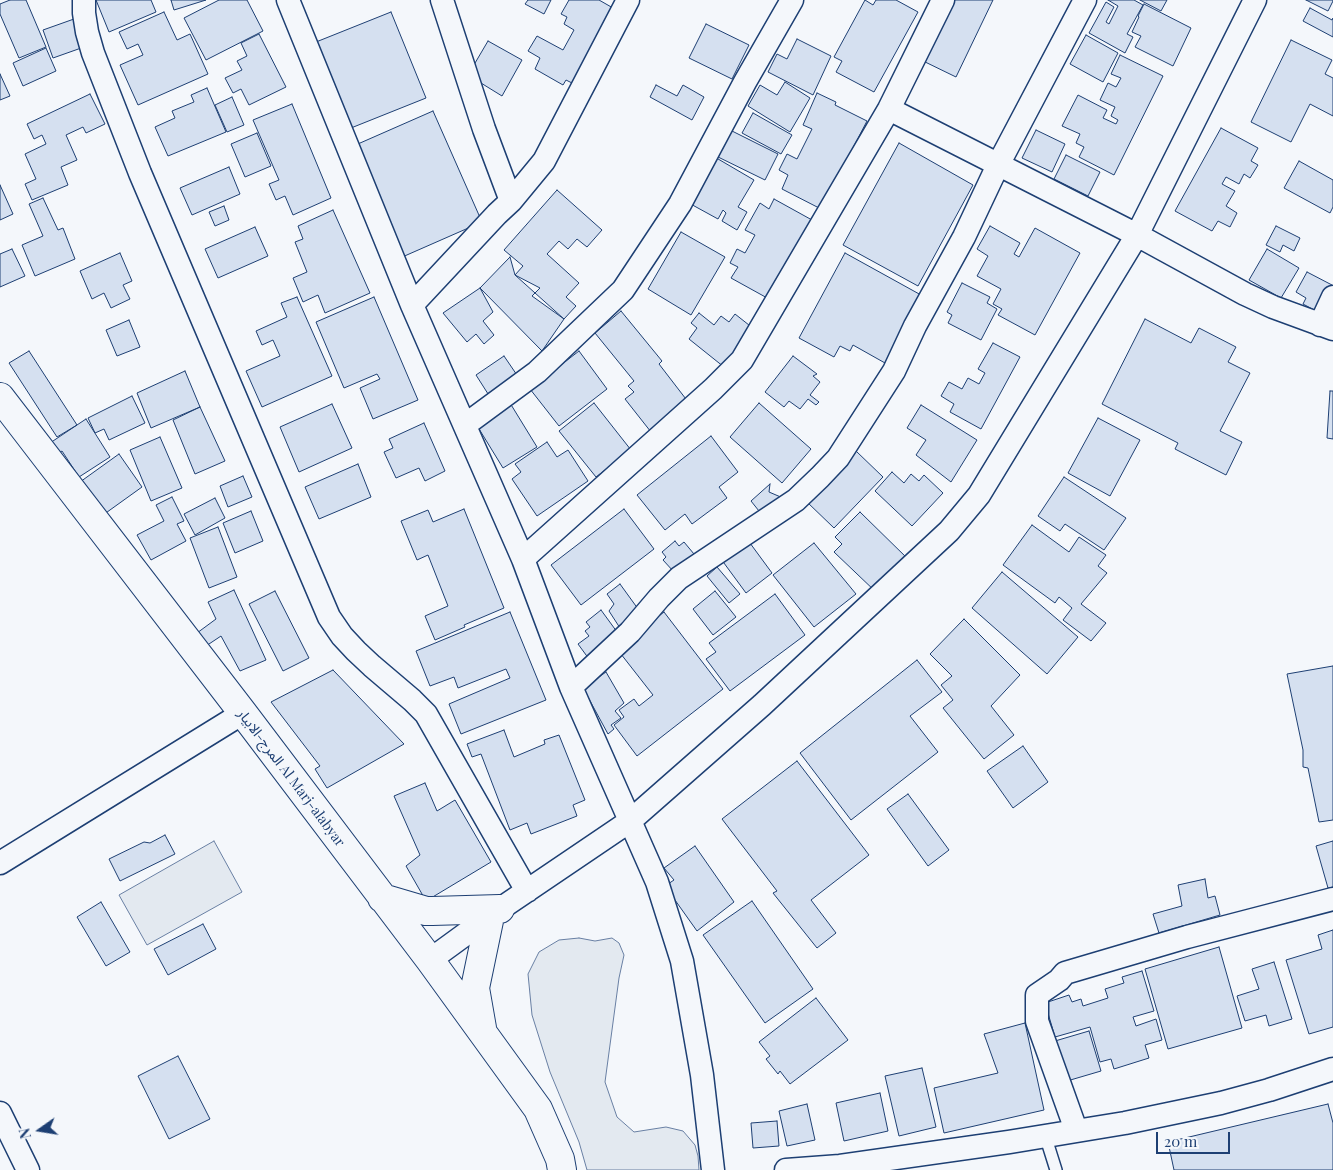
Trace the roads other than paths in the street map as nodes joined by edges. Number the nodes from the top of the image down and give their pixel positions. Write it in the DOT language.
graph roads {
  1 [pos="84,0"];
  2 [pos="288,0"];
  3 [pos="442,0"];
  4 [pos="628,0"];
  5 [pos="792,0"];
  6 [pos="944,0"];
  7 [pos="1086,0"];
  8 [pos="1255,0"];
  9 [pos="888,109"];
  10 [pos="998,165"];
  11 [pos="511,201"];
  12 [pos="1137,235"];
  13 [pos="1333,298"];
  14 [pos="412,305"];
  15 [pos="1327,327"];
  16 [pos="0,397"];
  17 [pos="465,425"];
  18 [pos="523,559"];
  19 [pos="571,687"];
  20 [pos="243,714"];
  21 [pos="630,821"];
  22 [pos="0,862"];
  23 [pos="527,891"];
  24 [pos="382,898"];
  25 [pos="1333,899"];
  26 [pos="496,913"];
  27 [pos="430,960"];
  28 [pos="483,1034"];
  29 [pos="1333,1069"];
  30 [pos="0,1112"];
  31 [pos="1076,1130"];
  32 [pos="1045,1135"];
  33 [pos="28,1170"];
  34 [pos="562,1170"];
  35 [pos="713,1170"];
  36 [pos="786,1170"];
  37 [pos="1056,1170"];
  1 -- 23 [label="street"];
  2 -- 14 [label="street"];
  3 -- 11 [label="street"];
  4 -- 11 [label="street"];
  5 -- 17 [label="street"];
  6 -- 9 [label="street"];
  7 -- 10 [label="street"];
  8 -- 12 [label="street"];
  9 -- 10 [label="street"];
  9 -- 18 [label="street"];
  10 -- 12 [label="street"];
  10 -- 19 [label="street"];
  11 -- 14 [label="street"];
  12 -- 15 [label="street"];
  12 -- 21 [label="street"];
  13 -- 15 [label="street"];
  14 -- 17 [label="street"];
  16 -- 20 [label="main road, المرج-الابيار Al Marj-alabyar"];
  17 -- 18 [label="street"];
  18 -- 19 [label="street"];
  19 -- 21 [label="street"];
  20 -- 22 [label="street"];
  20 -- 24 [label="main road, المرج-الابيار Al Marj-alabyar"];
  21 -- 23 [label="street"];
  21 -- 35 [label="street"];
  23 -- 26 [label="street"];
  24 -- 26 [label="main road"];
  24 -- 27 [label="main road, المرج-الابيار Al Marj-alabyar"];
  25 -- 31 [label="street"];
  26 -- 27 [label="street"];
  26 -- 28 [label="main road"];
  27 -- 28 [label="main road, المرج-الابيار Al Marj-alabyar"];
  28 -- 34 [label="main road, المرج-الابيار Al Marj-alabyar"];
  29 -- 31 [label="street"];
  30 -- 33 [label="street"];
  31 -- 32 [label="street"];
  32 -- 36 [label="street"];
  32 -- 37 [label="lane"];
}
